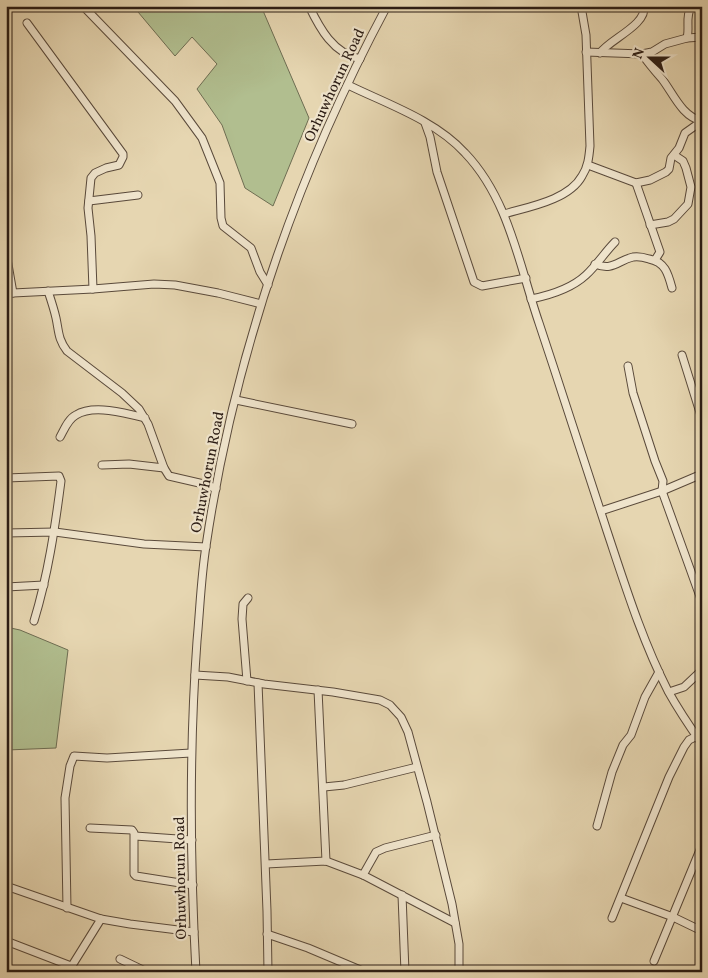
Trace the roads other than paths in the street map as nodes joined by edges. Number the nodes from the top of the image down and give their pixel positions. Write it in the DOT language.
graph roads {
  1 [pos="83,6"];
  2 [pos="309,6"];
  3 [pos="388,6"];
  4 [pos="581,6"];
  5 [pos="644,6"];
  6 [pos="691,6"];
  7 [pos="27,24"];
  8 [pos="702,37"];
  9 [pos="687,38"];
  10 [pos="586,52"];
  11 [pos="600,53"];
  12 [pos="642,54"];
  13 [pos="360,59"];
  14 [pos="348,85"];
  15 [pos="424,122"];
  16 [pos="674,155"];
  17 [pos="588,165"];
  18 [pos="636,183"];
  19 [pos="138,195"];
  20 [pos="89,201"];
  21 [pos="504,214"];
  22 [pos="650,225"];
  23 [pos="615,242"];
  24 [pos="6,253"];
  25 [pos="655,260"];
  26 [pos="595,264"];
  27 [pos="526,278"];
  28 [pos="268,285"];
  29 [pos="672,288"];
  30 [pos="93,289"];
  31 [pos="48,291"];
  32 [pos="10,294"];
  33 [pos="531,299"];
  34 [pos="261,304"];
  35 [pos="682,355"];
  36 [pos="628,366"];
  37 [pos="236,400"];
  38 [pos="145,418"];
  39 [pos="702,419"];
  40 [pos="352,424"];
  41 [pos="60,437"];
  42 [pos="102,465"];
  43 [pos="164,468"];
  44 [pos="702,474"];
  45 [pos="6,478"];
  46 [pos="216,489"];
  47 [pos="662,491"];
  48 [pos="601,511"];
  49 [pos="55,532"];
  50 [pos="6,533"];
  51 [pos="206,547"];
  52 [pos="44,585"];
  53 [pos="6,587"];
  54 [pos="248,598"];
  55 [pos="702,602"];
  56 [pos="34,621"];
  57 [pos="702,670"];
  58 [pos="659,672"];
  59 [pos="195,675"];
  60 [pos="247,680"];
  61 [pos="258,683"];
  62 [pos="318,690"];
  63 [pos="669,692"];
  64 [pos="697,736"];
  65 [pos="702,744"];
  66 [pos="192,753"];
  67 [pos="417,767"];
  68 [pos="324,787"];
  69 [pos="596,826"];
  70 [pos="90,828"];
  71 [pos="436,835"];
  72 [pos="135,836"];
  73 [pos="192,840"];
  74 [pos="702,845"];
  75 [pos="326,861"];
  76 [pos="266,864"];
  77 [pos="363,875"];
  78 [pos="193,885"];
  79 [pos="6,886"];
  80 [pos="402,895"];
  81 [pos="621,898"];
  82 [pos="67,908"];
  83 [pos="453,910"];
  84 [pos="440,914"];
  85 [pos="612,918"];
  86 [pos="673,918"];
  87 [pos="101,919"];
  88 [pos="455,923"];
  89 [pos="702,931"];
  90 [pos="194,932"];
  91 [pos="267,934"];
  92 [pos="6,941"];
  93 [pos="120,959"];
  94 [pos="654,961"];
  95 [pos="69,969"];
  96 [pos="147,972"];
  97 [pos="196,972"];
  98 [pos="268,972"];
  99 [pos="365,972"];
  100 [pos="405,972"];
  101 [pos="459,972"];
  1 -- 28 [label="street"];
  2 -- 13 [label="street"];
  3 -- 13 [label="street, Orhuwhorun Road"];
  4 -- 10 [label="street"];
  5 -- 11 [label="street"];
  6 -- 9 [label="street"];
  7 -- 20 [label="street"];
  8 -- 9 [label="street"];
  9 -- 12 [label="street"];
  10 -- 11 [label="street"];
  10 -- 17 [label="street"];
  11 -- 12 [label="street"];
  12 -- 16 [label="street"];
  13 -- 14 [label="street, Orhuwhorun Road"];
  14 -- 15 [label="street"];
  14 -- 28 [label="street, Orhuwhorun Road"];
  15 -- 21 [label="street"];
  15 -- 27 [label="street"];
  16 -- 18 [label="street"];
  16 -- 22 [label="street"];
  17 -- 18 [label="street"];
  17 -- 21 [label="street"];
  18 -- 22 [label="street"];
  19 -- 20 [label="street"];
  20 -- 30 [label="street"];
  21 -- 27 [label="street"];
  22 -- 25 [label="street"];
  23 -- 26 [label="street"];
  24 -- 32 [label="street"];
  25 -- 26 [label="street"];
  25 -- 29 [label="street"];
  26 -- 33 [label="street"];
  27 -- 33 [label="street"];
  28 -- 34 [label="street, Orhuwhorun Road"];
  30 -- 31 [label="street"];
  30 -- 34 [label="street"];
  31 -- 32 [label="street"];
  31 -- 38 [label="street"];
  33 -- 48 [label="street"];
  34 -- 37 [label="street, Orhuwhorun Road"];
  35 -- 39 [label="street"];
  36 -- 47 [label="street"];
  37 -- 40 [label="street"];
  37 -- 46 [label="street, Orhuwhorun Road"];
  38 -- 41 [label="street"];
  38 -- 43 [label="street"];
  42 -- 43 [label="street"];
  43 -- 46 [label="street"];
  44 -- 47 [label="street"];
  45 -- 49 [label="street"];
  46 -- 51 [label="street, Orhuwhorun Road"];
  47 -- 48 [label="street"];
  47 -- 55 [label="street"];
  48 -- 58 [label="street"];
  49 -- 50 [label="street"];
  49 -- 51 [label="street"];
  49 -- 52 [label="street"];
  51 -- 59 [label="street, Orhuwhorun Road"];
  52 -- 53 [label="street"];
  52 -- 56 [label="street"];
  54 -- 60 [label="street"];
  57 -- 63 [label="street"];
  58 -- 63 [label="street"];
  58 -- 69 [label="street"];
  59 -- 60 [label="street"];
  59 -- 66 [label="street, Orhuwhorun Road"];
  60 -- 61 [label="street"];
  61 -- 62 [label="street"];
  61 -- 76 [label="street"];
  62 -- 67 [label="street"];
  62 -- 68 [label="street"];
  63 -- 64 [label="street"];
  64 -- 65 [label="street"];
  64 -- 81 [label="street"];
  66 -- 73 [label="street, Orhuwhorun Road"];
  66 -- 82 [label="street"];
  67 -- 68 [label="street"];
  67 -- 71 [label="street"];
  68 -- 75 [label="street"];
  70 -- 72 [label="street"];
  71 -- 77 [label="street"];
  71 -- 83 [label="street"];
  72 -- 73 [label="street"];
  72 -- 78 [label="street"];
  73 -- 78 [label="street, Orhuwhorun Road"];
  74 -- 86 [label="street"];
  75 -- 76 [label="street"];
  75 -- 77 [label="street"];
  76 -- 91 [label="street"];
  77 -- 80 [label="street"];
  78 -- 90 [label="street, Orhuwhorun Road"];
  79 -- 82 [label="street"];
  80 -- 84 [label="street"];
  80 -- 100 [label="street"];
  81 -- 85 [label="street"];
  81 -- 86 [label="street"];
  82 -- 87 [label="street"];
  83 -- 84 [label="street"];
  83 -- 88 [label="street"];
  84 -- 88 [label="street"];
  86 -- 89 [label="street"];
  86 -- 94 [label="street"];
  87 -- 90 [label="street"];
  87 -- 95 [label="street"];
  88 -- 101 [label="street"];
  90 -- 97 [label="street, Orhuwhorun Road"];
  91 -- 98 [label="street"];
  91 -- 99 [label="street"];
  92 -- 95 [label="street"];
  93 -- 96 [label="street"];
}
